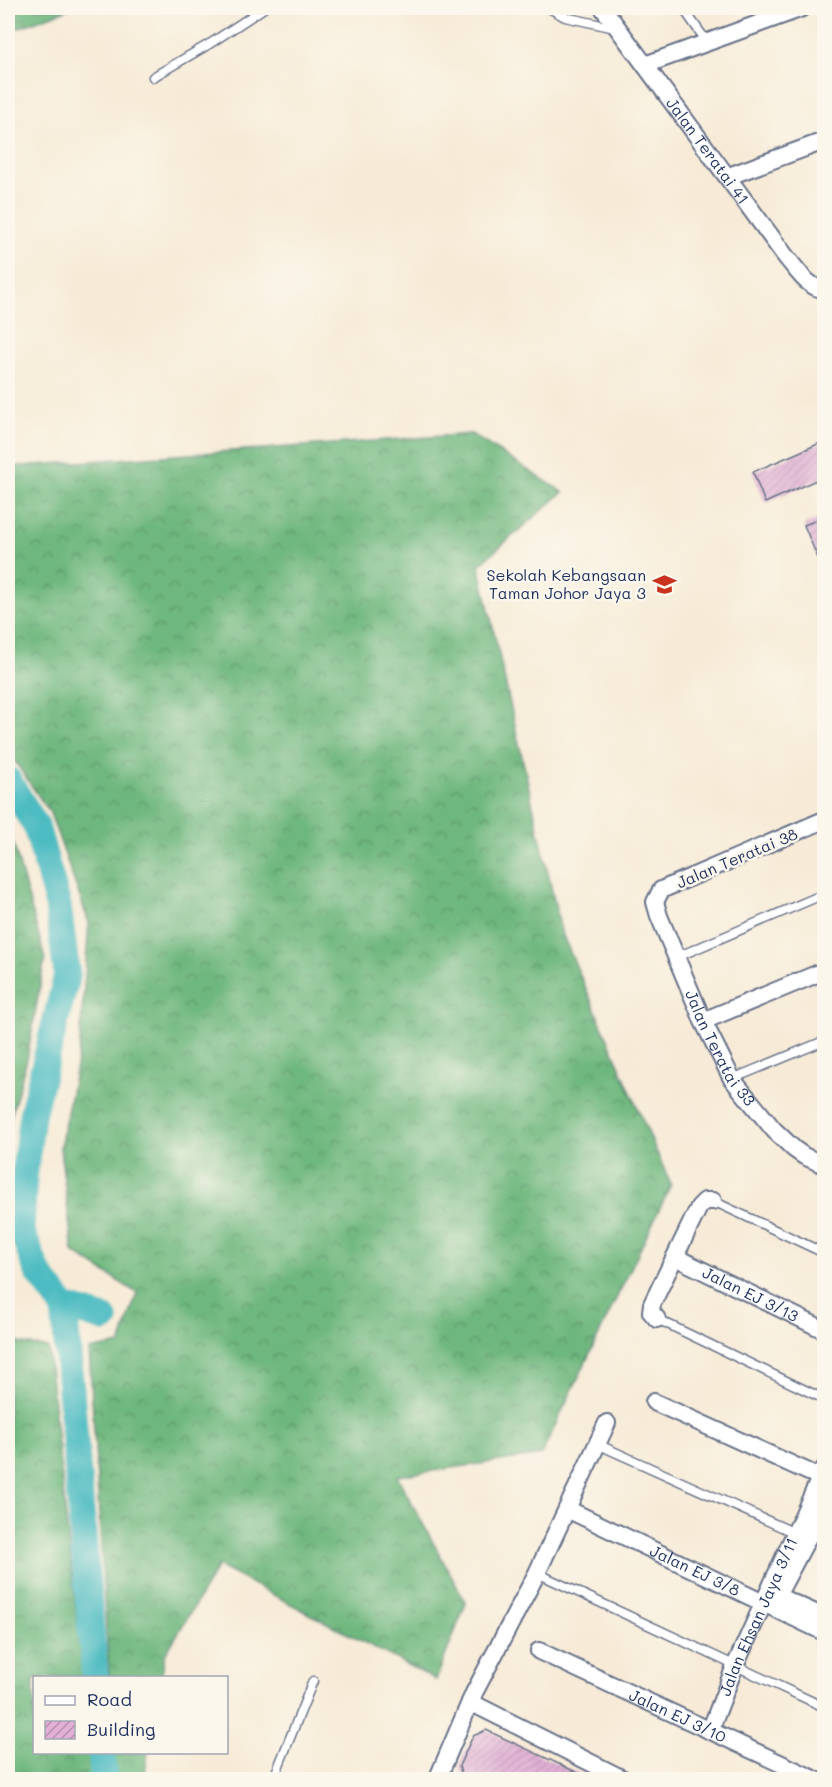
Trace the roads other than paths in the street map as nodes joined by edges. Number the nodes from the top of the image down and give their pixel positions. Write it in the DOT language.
graph roads {
  1 [pos="264,8"];
  2 [pos="549,8"];
  3 [pos="603,8"];
  4 [pos="683,8"];
  5 [pos="802,8"];
  6 [pos="770,13"];
  7 [pos="619,29"];
  8 [pos="707,42"];
  9 [pos="645,65"];
  10 [pos="153,77"];
  11 [pos="825,141"];
  12 [pos="729,176"];
  13 [pos="822,289"];
  14 [pos="825,820"];
  15 [pos="825,894"];
  16 [pos="655,902"];
  17 [pos="677,957"];
  18 [pos="825,971"];
  19 [pos="703,1021"];
  20 [pos="825,1041"];
  21 [pos="732,1078"];
  22 [pos="822,1160"];
  23 [pos="713,1201"];
  24 [pos="825,1253"];
  25 [pos="675,1257"];
  26 [pos="657,1319"];
  27 [pos="825,1330"];
  28 [pos="825,1400"];
  29 [pos="654,1402"];
  30 [pos="607,1423"];
  31 [pos="597,1443"];
  32 [pos="823,1475"];
  33 [pos="825,1507"];
  34 [pos="567,1509"];
  35 [pos="795,1533"];
  36 [pos="537,1573"];
  37 [pos="763,1603"];
  38 [pos="825,1617"];
  39 [pos="825,1632"];
  40 [pos="539,1651"];
  41 [pos="735,1666"];
  42 [pos="313,1681"];
  43 [pos="470,1702"];
  44 [pos="825,1707"];
  45 [pos="710,1731"];
  46 [pos="273,1779"];
  47 [pos="437,1779"];
  48 [pos="625,1779"];
  49 [pos="816,1779"];
  1 -- 10 [label="lane"];
  2 -- 7 [label="lane"];
  3 -- 7 [label="street, Jalan Teratai 41"];
  4 -- 8 [label="lane"];
  5 -- 6 [label="street"];
  6 -- 8 [label="street"];
  7 -- 9 [label="street, Jalan Teratai 41"];
  8 -- 9 [label="street"];
  9 -- 12 [label="street, Jalan Teratai 41"];
  11 -- 12 [label="street"];
  12 -- 13 [label="street, Jalan Teratai 41"];
  14 -- 16 [label="street, Jalan Teratai 38"];
  15 -- 17 [label="lane"];
  16 -- 17 [label="street, Jalan Teratai 33"];
  17 -- 19 [label="street, Jalan Teratai 33"];
  18 -- 19 [label="street"];
  19 -- 21 [label="street, Jalan Teratai 33"];
  20 -- 21 [label="lane"];
  21 -- 22 [label="street, Jalan Teratai 33"];
  23 -- 24 [label="lane"];
  23 -- 25 [label="street"];
  25 -- 26 [label="street"];
  25 -- 27 [label="street, Jalan EJ 3/13"];
  26 -- 28 [label="lane"];
  29 -- 32 [label="street"];
  30 -- 31 [label="street"];
  31 -- 34 [label="street"];
  31 -- 35 [label="lane"];
  32 -- 35 [label="street, Jalan Ehsan Jaya 3/11"];
  33 -- 38 [label="street"];
  34 -- 36 [label="street"];
  34 -- 37 [label="street, Jalan EJ 3/8"];
  35 -- 37 [label="street, Jalan Ehsan Jaya 3/11"];
  36 -- 41 [label="lane"];
  36 -- 43 [label="street"];
  37 -- 39 [label="street, Jalan EJ 3/8"];
  37 -- 41 [label="street, Jalan Ehsan Jaya 3/11"];
  40 -- 45 [label="street, Jalan EJ 3/10"];
  41 -- 44 [label="lane"];
  41 -- 45 [label="street, Jalan Ehsan Jaya 3/11"];
  42 -- 46 [label="lane"];
  43 -- 47 [label="street"];
  43 -- 48 [label="street"];
  45 -- 49 [label="street, Jalan EJ 3/10"];
}
